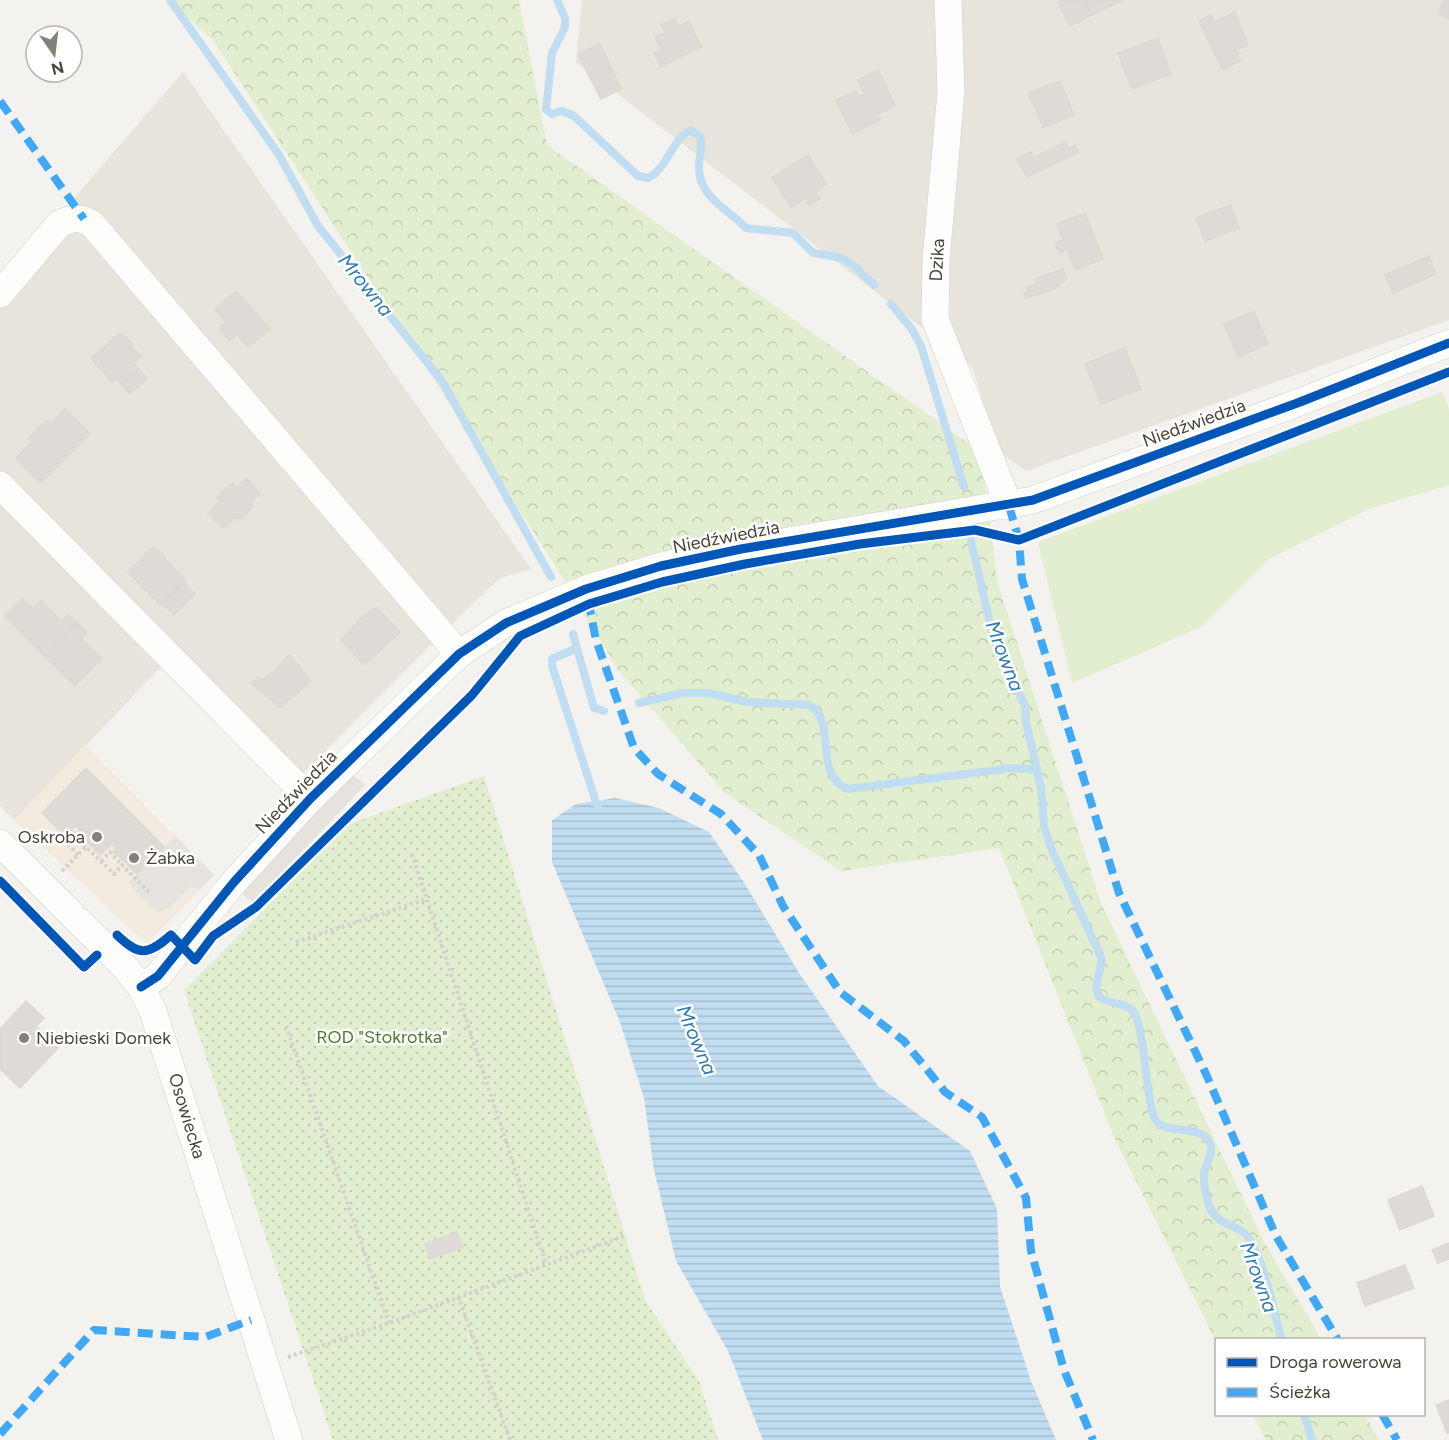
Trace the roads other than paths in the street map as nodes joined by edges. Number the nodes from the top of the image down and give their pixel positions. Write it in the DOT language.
graph roads {
  1 [pos="948,0"];
  2 [pos="0,294"];
  3 [pos="1449,343"];
  4 [pos="0,485"];
  5 [pos="1009,506"];
  6 [pos="459,654"];
  7 [pos="310,799"];
  8 [pos="0,843"];
  9 [pos="141,987"];
  10 [pos="289,1440"];
  1 -- 5 [label="street, Dzika"];
  2 -- 6 [label="street"];
  3 -- 5 [label="street, Niedźwiedzia"];
  4 -- 7 [label="street"];
  5 -- 6 [label="street, Niedźwiedzia"];
  6 -- 7 [label="street, Niedźwiedzia"];
  7 -- 9 [label="street, Niedźwiedzia"];
  8 -- 9 [label="street, Osowiecka"];
  9 -- 10 [label="street, Osowiecka"];
}
